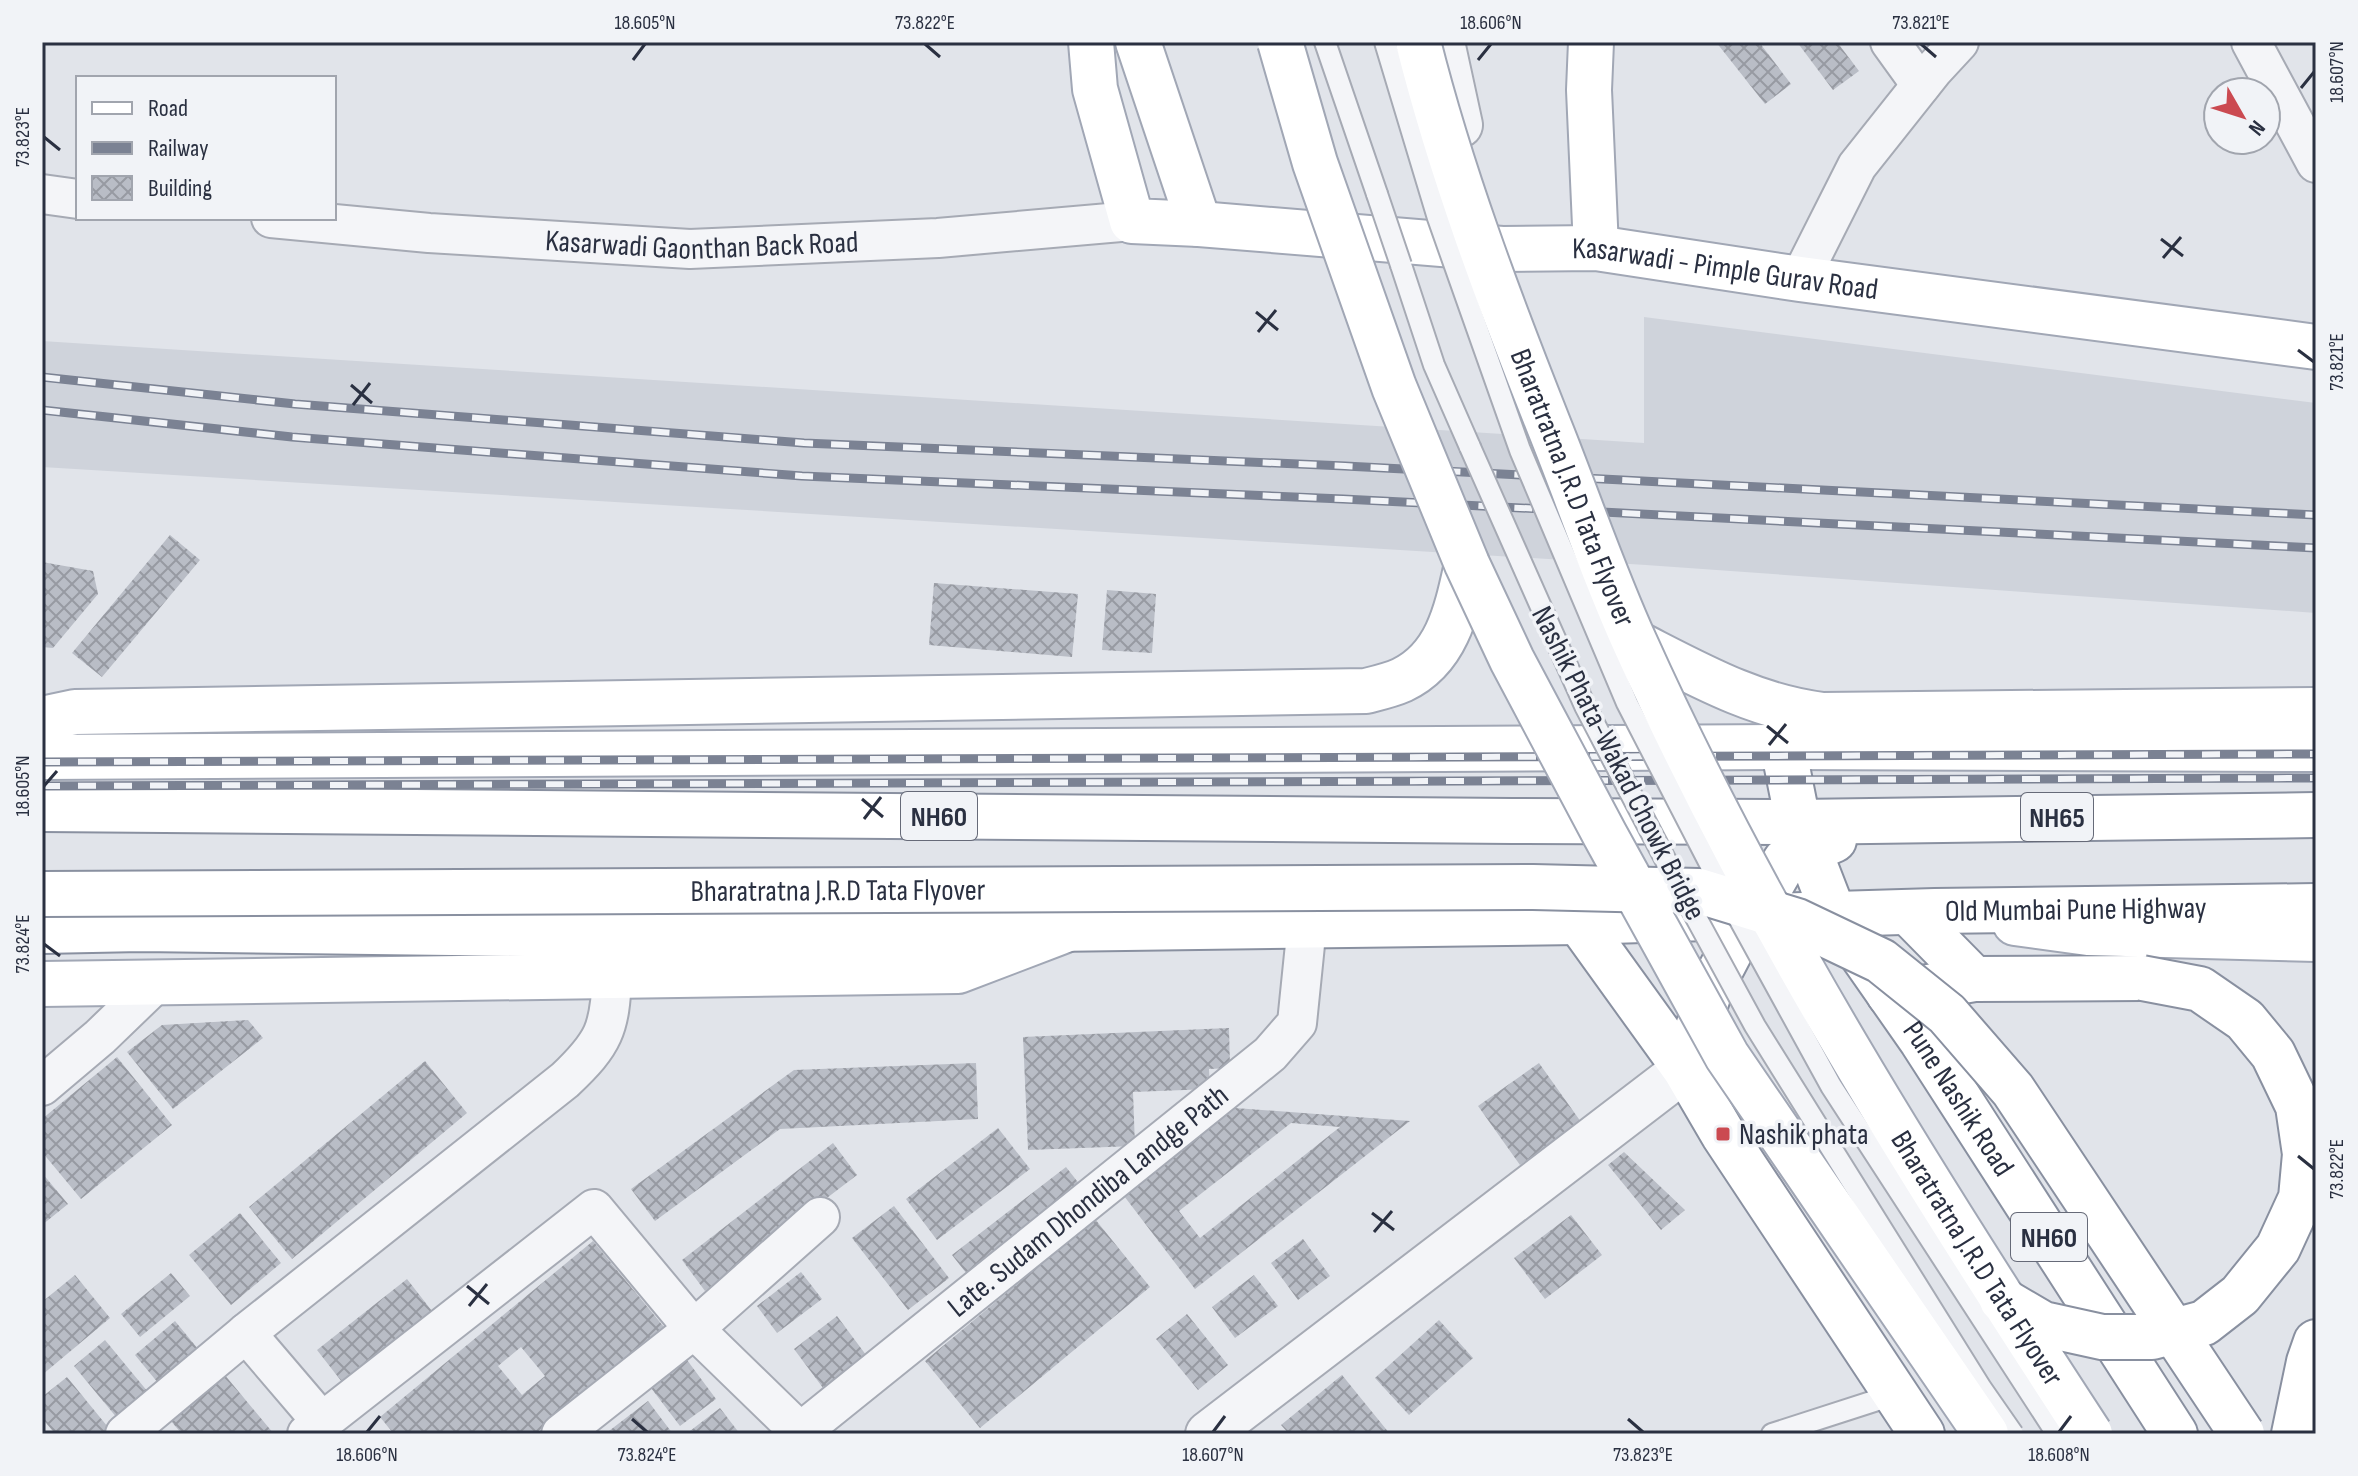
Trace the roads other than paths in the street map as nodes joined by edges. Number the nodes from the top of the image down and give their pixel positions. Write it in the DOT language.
graph roads {
  1 [pos="1091,42"];
  2 [pos="1138,42"];
  3 [pos="1280,42"];
  4 [pos="1325,42"];
  5 [pos="1385,42"];
  6 [pos="1418,42"];
  7 [pos="1442,42"];
  8 [pos="1591,42"];
  9 [pos="1890,42"];
  10 [pos="1959,42"];
  11 [pos="2251,42"];
  12 [pos="1921,85"];
  13 [pos="2316,163"];
  14 [pos="42,194"];
  15 [pos="76,199"];
  16 [pos="292,220"];
  17 [pos="1132,221"];
  18 [pos="1199,224"];
  19 [pos="1596,248"];
  20 [pos="1502,249"];
  21 [pos="1800,279"];
  22 [pos="2316,347"];
  23 [pos="1467,564"];
  24 [pos="1634,642"];
  25 [pos="2316,710"];
  26 [pos="42,719"];
  27 [pos="1783,747"];
  28 [pos="2316,749"];
  29 [pos="42,757"];
  30 [pos="42,809"];
  31 [pos="2316,815"];
  32 [pos="1804,836"];
  33 [pos="42,894"];
  34 [pos="2316,906"];
  35 [pos="1922,912"];
  36 [pos="1834,915"];
  37 [pos="1753,917"];
  38 [pos="1579,922"];
  39 [pos="1307,925"];
  40 [pos="1069,928"];
  41 [pos="42,931"];
  42 [pos="2316,939"];
  43 [pos="612,976"];
  44 [pos="1974,979"];
  45 [pos="156,983"];
  46 [pos="42,984"];
  47 [pos="1889,994"];
  48 [pos="1685,1069"];
  49 [pos="42,1086"];
  50 [pos="820,1217"];
  51 [pos="2002,1300"];
  52 [pos="694,1329"];
  53 [pos="246,1333"];
  54 [pos="2316,1342"];
  55 [pos="1896,1394"];
  56 [pos="314,1428"];
  57 [pos="799,1433"];
  58 [pos="125,1434"];
  59 [pos="561,1434"];
  60 [pos="1208,1434"];
  61 [pos="1772,1434"];
  62 [pos="1922,1434"];
  63 [pos="1986,1434"];
  64 [pos="2013,1434"];
  65 [pos="2057,1434"];
  66 [pos="2090,1434"];
  67 [pos="2175,1434"];
  68 [pos="2242,1434"];
  69 [pos="2294,1434"];
  1 -- 17 [label="main road"];
  2 -- 18 [label="main road"];
  3 -- 23 [label="main road, bridge"];
  4 -- 64 [label="lane, Nashik Phata-Wakad Chowk Bridge, bridge"];
  5 -- 65 [label="lane, Nashik Phata-Wakad Chowk Bridge, bridge"];
  6 -- 24 [label="main road, Bharatratna J.R.D Tata Flyover, bridge"];
  7 -- 20 [label="street"];
  8 -- 19 [label="main road"];
  9 -- 12 [label="street"];
  10 -- 12 [label="street"];
  11 -- 13 [label="street"];
  12 -- 21 [label="street"];
  14 -- 15 [label="street"];
  16 -- 17 [label="street, Kasarwadi Gaonthan Back Road"];
  17 -- 18 [label="main road, Kasarwadi - Pimple Gurav Road"];
  18 -- 20 [label="main road, Kasarwadi - Pimple Gurav Road"];
  19 -- 20 [label="main road, Kasarwadi - Pimple Gurav Road"];
  19 -- 21 [label="main road, Kasarwadi - Pimple Gurav Road"];
  21 -- 22 [label="main road, Kasarwadi - Pimple Gurav Road"];
  23 -- 26 [label="main road"];
  23 -- 63 [label="main road, bridge"];
  24 -- 25 [label="main road"];
  24 -- 51 [label="main road, Bharatratna J.R.D Tata Flyover, bridge"];
  27 -- 28 [label="main road"];
  27 -- 29 [label="main road"];
  27 -- 32 [label="main road, Pune Nashik Road"];
  30 -- 32 [label="main road, NH60"];
  31 -- 32 [label="main road, NH65"];
  32 -- 36 [label="main road, Pune Nashik Road / NH60"];
  32 -- 37 [label="main road"];
  33 -- 68 [label="main road, Bharatratna J.R.D Tata Flyover, bridge"];
  34 -- 35 [label="main road, Old Mumbai Pune Highway"];
  35 -- 36 [label="main road, Old Mumbai Pune Highway"];
  35 -- 42 [label="main road"];
  35 -- 44 [label="main road"];
  36 -- 37 [label="main road, Old Mumbai Pune Highway"];
  36 -- 47 [label="main road, Pune Nashik Road / NH60"];
  37 -- 38 [label="main road, Old Mumbai Pune Highway"];
  37 -- 48 [label="main road"];
  38 -- 39 [label="main road, Old Mumbai Pune Highway"];
  38 -- 48 [label="main road"];
  39 -- 40 [label="main road, Old Mumbai Pune Highway"];
  39 -- 57 [label="street, Late. Sudam Dhondiba Landge Path"];
  40 -- 41 [label="main road, Old Mumbai Pune Highway"];
  40 -- 43 [label="main road"];
  43 -- 45 [label="main road"];
  43 -- 53 [label="street"];
  44 -- 47 [label="main road"];
  44 -- 51 [label="main road, bridge"];
  45 -- 46 [label="main road"];
  45 -- 49 [label="street"];
  47 -- 67 [label="main road, Pune Nashik Road / NH60"];
  48 -- 55 [label="main road"];
  48 -- 60 [label="street"];
  50 -- 52 [label="street"];
  51 -- 66 [label="main road, Bharatratna J.R.D Tata Flyover, bridge"];
  52 -- 56 [label="street"];
  52 -- 57 [label="street"];
  52 -- 59 [label="street"];
  53 -- 56 [label="street"];
  53 -- 58 [label="street"];
  54 -- 69 [label="main road"];
  55 -- 61 [label="lane"];
  55 -- 62 [label="main road"];
}
